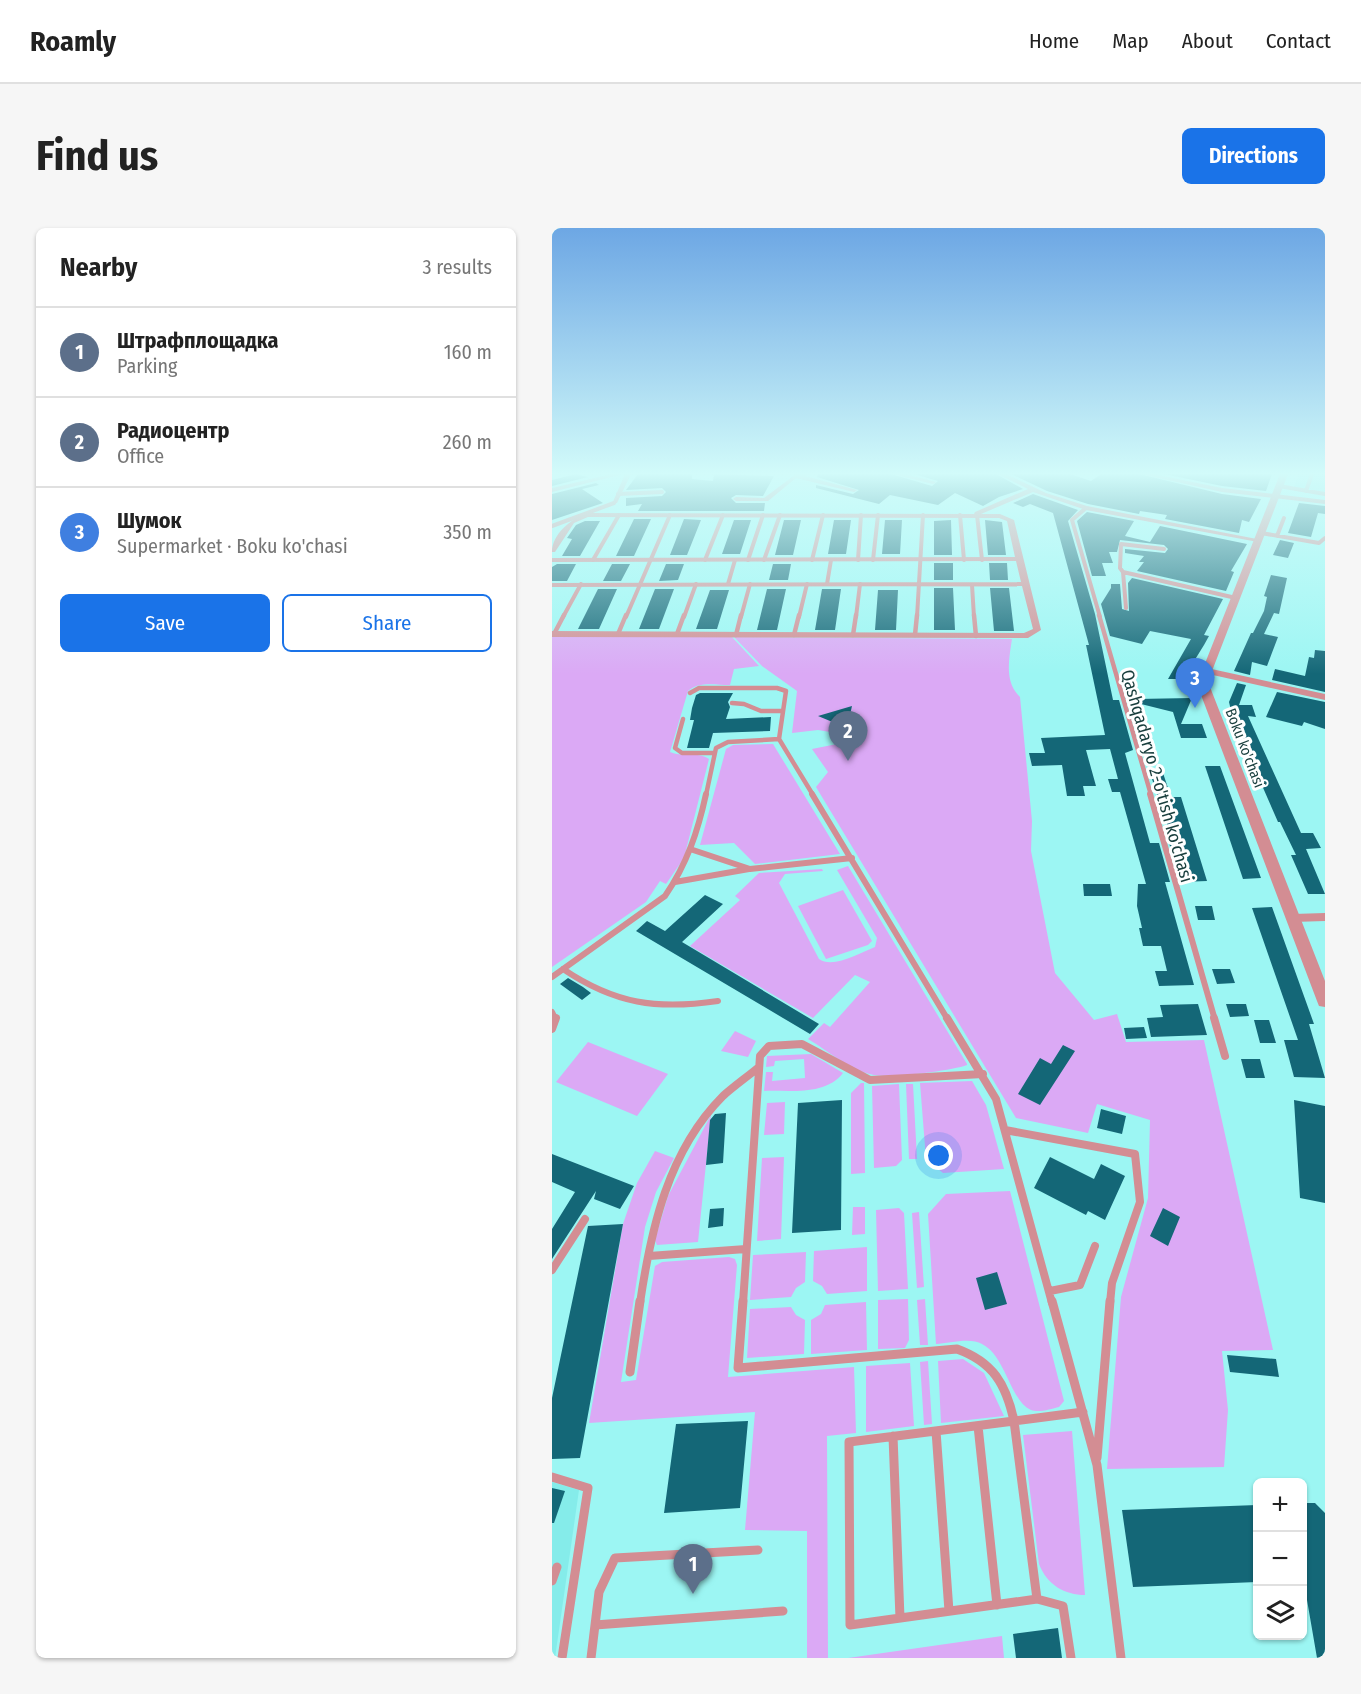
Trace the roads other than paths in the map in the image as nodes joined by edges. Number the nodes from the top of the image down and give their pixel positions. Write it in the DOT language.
graph roads {
  1 [pos="604,541"];
  2 [pos="659,541"];
  3 [pos="713,541"];
  4 [pos="754,541"];
  5 [pos="771,541"];
  6 [pos="817,541"];
  7 [pos="859,541"];
  8 [pos="875,541"];
  9 [pos="922,541"];
  10 [pos="962,541"];
  11 [pos="979,541"];
  12 [pos="1015,541"];
  13 [pos="1078,541"];
  14 [pos="1257,541"];
  15 [pos="1305,541"];
  16 [pos="1322,541"];
  17 [pos="1164,549"];
  18 [pos="1020,559"];
  19 [pos="552,560"];
  20 [pos="593,560"];
  21 [pos="651,560"];
  22 [pos="705,560"];
  23 [pos="735,560"];
  24 [pos="748,560"];
  25 [pos="764,560"];
  26 [pos="812,560"];
  27 [pos="831,560"];
  28 [pos="858,560"];
  29 [pos="873,560"];
  30 [pos="922,560"];
  31 [pos="964,560"];
  32 [pos="982,560"];
  33 [pos="1123,572"];
  34 [pos="581,584"];
  35 [pos="640,584"];
  36 [pos="696,584"];
  37 [pos="728,584"];
  38 [pos="750,584"];
  39 [pos="807,584"];
  40 [pos="827,584"];
  41 [pos="860,584"];
  42 [pos="921,584"];
  43 [pos="1026,584"];
  44 [pos="552,585"];
  45 [pos="972,585"];
  46 [pos="1236,598"];
  47 [pos="1126,608"];
  48 [pos="553,634"];
  49 [pos="618,634"];
  50 [pos="677,634"];
  51 [pos="736,634"];
  52 [pos="794,635"];
  53 [pos="853,635"];
  54 [pos="915,636"];
  55 [pos="976,636"];
  56 [pos="1207,671"];
  57 [pos="690,693"];
  58 [pos="1325,697"];
  59 [pos="732,703"];
  60 [pos="783,711"];
  61 [pos="683,719"];
  62 [pos="779,739"];
  63 [pos="715,753"];
  64 [pos="693,850"];
  65 [pos="852,858"];
  66 [pos="750,869"];
  67 [pos="675,882"];
  68 [pos="1325,917"];
  69 [pos="1293,918"];
  70 [pos="563,969"];
  71 [pos="552,977"];
  72 [pos="717,1001"];
  73 [pos="1325,1001"];
  74 [pos="552,1012"];
  75 [pos="552,1029"];
  76 [pos="1225,1056"];
  77 [pos="759,1067"];
  78 [pos="983,1074"];
  79 [pos="1005,1130"];
  80 [pos="585,1219"];
  81 [pos="1095,1246"];
  82 [pos="746,1249"];
  83 [pos="649,1256"];
  84 [pos="552,1270"];
  85 [pos="1050,1291"];
  86 [pos="630,1372"];
  87 [pos="1083,1412"];
  88 [pos="1016,1421"];
  89 [pos="978,1426"];
  90 [pos="936,1431"];
  91 [pos="893,1436"];
  92 [pos="1097,1465"];
  93 [pos="552,1477"];
  94 [pos="758,1550"];
  95 [pos="557,1567"];
  96 [pos="552,1581"];
  97 [pos="1037,1599"];
  98 [pos="997,1605"];
  99 [pos="783,1611"];
  100 [pos="949,1611"];
  101 [pos="900,1618"];
  102 [pos="596,1625"];
  103 [pos="562,1658"];
  104 [pos="591,1658"];
  105 [pos="1071,1658"];
  106 [pos="1121,1658"];
  1 -- 20 [label="lane"];
  2 -- 21 [label="lane"];
  3 -- 22 [label="lane"];
  4 -- 24 [label="lane"];
  5 -- 25 [label="lane"];
  6 -- 26 [label="lane"];
  7 -- 28 [label="lane"];
  8 -- 29 [label="lane"];
  9 -- 30 [label="lane"];
  10 -- 31 [label="lane"];
  11 -- 32 [label="lane"];
  12 -- 18 [label="street"];
  13 -- 76 [label="lane, Qashqadaryo 2-o'tish ko'chasi"];
  14 -- 46 [label="street, Boku ko'chasi"];
  15 -- 16 [label="lane"];
  17 -- 33 [label="lane"];
  18 -- 32 [label="street"];
  18 -- 43 [label="street"];
  19 -- 20 [label="street"];
  20 -- 21 [label="street"];
  21 -- 22 [label="street"];
  21 -- 35 [label="lane"];
  22 -- 23 [label="street"];
  23 -- 24 [label="street"];
  23 -- 37 [label="lane"];
  24 -- 25 [label="street"];
  25 -- 26 [label="street"];
  26 -- 27 [label="street"];
  27 -- 28 [label="street"];
  27 -- 40 [label="lane"];
  28 -- 29 [label="street"];
  29 -- 30 [label="street"];
  30 -- 31 [label="street"];
  30 -- 42 [label="lane"];
  31 -- 32 [label="street"];
  33 -- 46 [label="lane"];
  33 -- 47 [label="lane"];
  34 -- 35 [label="street"];
  34 -- 44 [label="street"];
  34 -- 48 [label="lane"];
  35 -- 36 [label="street"];
  35 -- 49 [label="lane"];
  36 -- 37 [label="street"];
  36 -- 50 [label="lane"];
  37 -- 38 [label="street"];
  38 -- 39 [label="street"];
  38 -- 51 [label="lane"];
  39 -- 40 [label="street"];
  39 -- 52 [label="lane"];
  40 -- 41 [label="street"];
  41 -- 42 [label="street"];
  41 -- 53 [label="lane"];
  42 -- 45 [label="street"];
  42 -- 54 [label="lane"];
  43 -- 45 [label="street"];
  43 -- 55 [label="street"];
  45 -- 55 [label="lane"];
  46 -- 56 [label="street, Boku ko'chasi"];
  48 -- 49 [label="street"];
  49 -- 50 [label="street"];
  50 -- 51 [label="street"];
  51 -- 52 [label="street"];
  52 -- 53 [label="street"];
  53 -- 54 [label="street"];
  54 -- 55 [label="street"];
  56 -- 58 [label="street"];
  56 -- 69 [label="street, Boku ko'chasi"];
  57 -- 60 [label="lane"];
  59 -- 60 [label="lane"];
  60 -- 62 [label="lane"];
  61 -- 63 [label="lane"];
  62 -- 63 [label="lane"];
  62 -- 65 [label="lane"];
  63 -- 64 [label="lane"];
  64 -- 66 [label="lane"];
  64 -- 67 [label="lane"];
  65 -- 66 [label="lane"];
  65 -- 78 [label="lane"];
  66 -- 67 [label="lane"];
  67 -- 70 [label="lane"];
  68 -- 69 [label="street"];
  69 -- 73 [label="street, Boku ko'chasi"];
  70 -- 71 [label="lane"];
  70 -- 72 [label="lane"];
  74 -- 75 [label="lane"];
  77 -- 78 [label="lane"];
  77 -- 82 [label="lane"];
  77 -- 83 [label="lane"];
  78 -- 79 [label="lane"];
  79 -- 85 [label="lane"];
  79 -- 92 [label="lane"];
  80 -- 84 [label="lane"];
  81 -- 85 [label="lane"];
  82 -- 83 [label="lane"];
  82 -- 88 [label="lane"];
  83 -- 86 [label="lane"];
  85 -- 87 [label="lane"];
  87 -- 88 [label="lane"];
  87 -- 92 [label="lane"];
  88 -- 89 [label="lane"];
  88 -- 97 [label="lane"];
  89 -- 90 [label="lane"];
  89 -- 98 [label="lane"];
  90 -- 91 [label="lane"];
  90 -- 100 [label="lane"];
  91 -- 101 [label="lane"];
  91 -- 101 [label="lane"];
  92 -- 106 [label="lane"];
  93 -- 103 [label="lane"];
  94 -- 102 [label="lane"];
  95 -- 96 [label="lane"];
  97 -- 98 [label="lane"];
  97 -- 105 [label="lane"];
  98 -- 100 [label="lane"];
  99 -- 102 [label="lane"];
  100 -- 101 [label="lane"];
  102 -- 104 [label="lane"];
}
